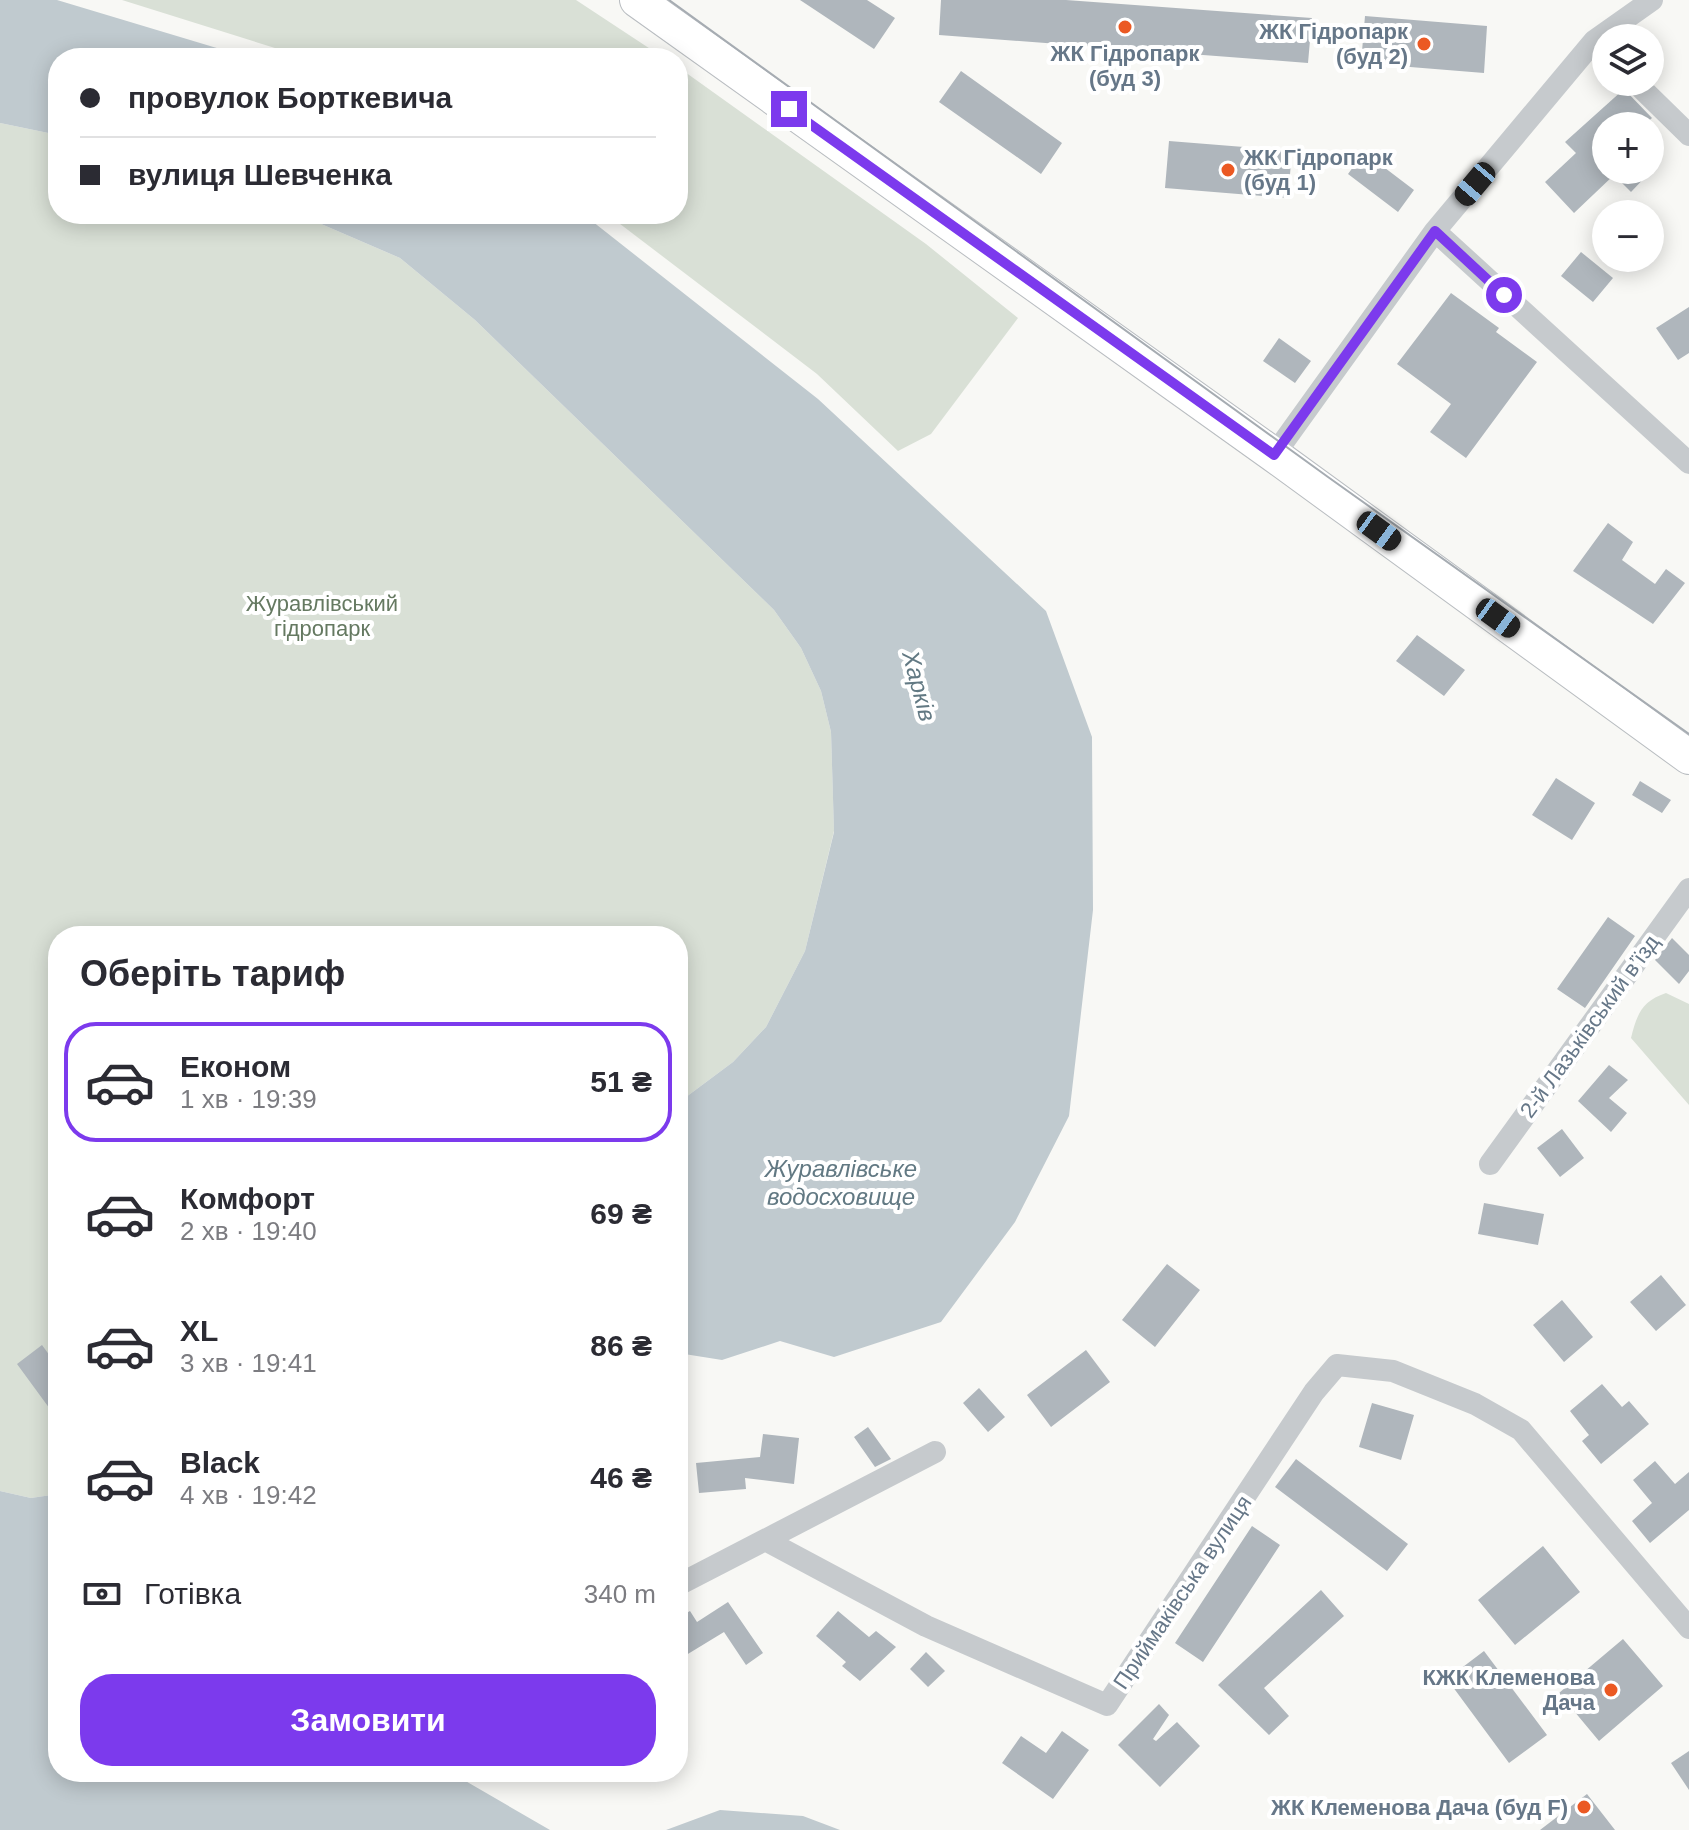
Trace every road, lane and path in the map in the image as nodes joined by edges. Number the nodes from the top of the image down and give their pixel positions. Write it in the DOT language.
graph roads {
  1 [pos="637,0"];
  2 [pos="1652,0"];
  3 [pos="1625,24"];
  4 [pos="1592,56"];
  5 [pos="1649,96"];
  6 [pos="1689,135"];
  7 [pos="1435,231"];
  8 [pos="1274,455"];
  9 [pos="1689,463"];
  10 [pos="1689,757"];
  11 [pos="1689,889"];
  12 [pos="1490,1164"];
  13 [pos="935,1452"];
  14 [pos="765,1540"];
  15 [pos="688,1580"];
  16 [pos="1689,1628"];
  1 -- 8 [label="main road"];
  2 -- 3 [label="street"];
  4 -- 7 [label="street"];
  5 -- 6 [label="street"];
  7 -- 8 [label="street"];
  7 -- 9 [label="street"];
  8 -- 10 [label="main road"];
  11 -- 12 [label="street, 2-й Лазьківський в’їзд"];
  13 -- 14 [label="street"];
  14 -- 15 [label="street"];
  14 -- 16 [label="street, Приймаківська вулиця"];
}
